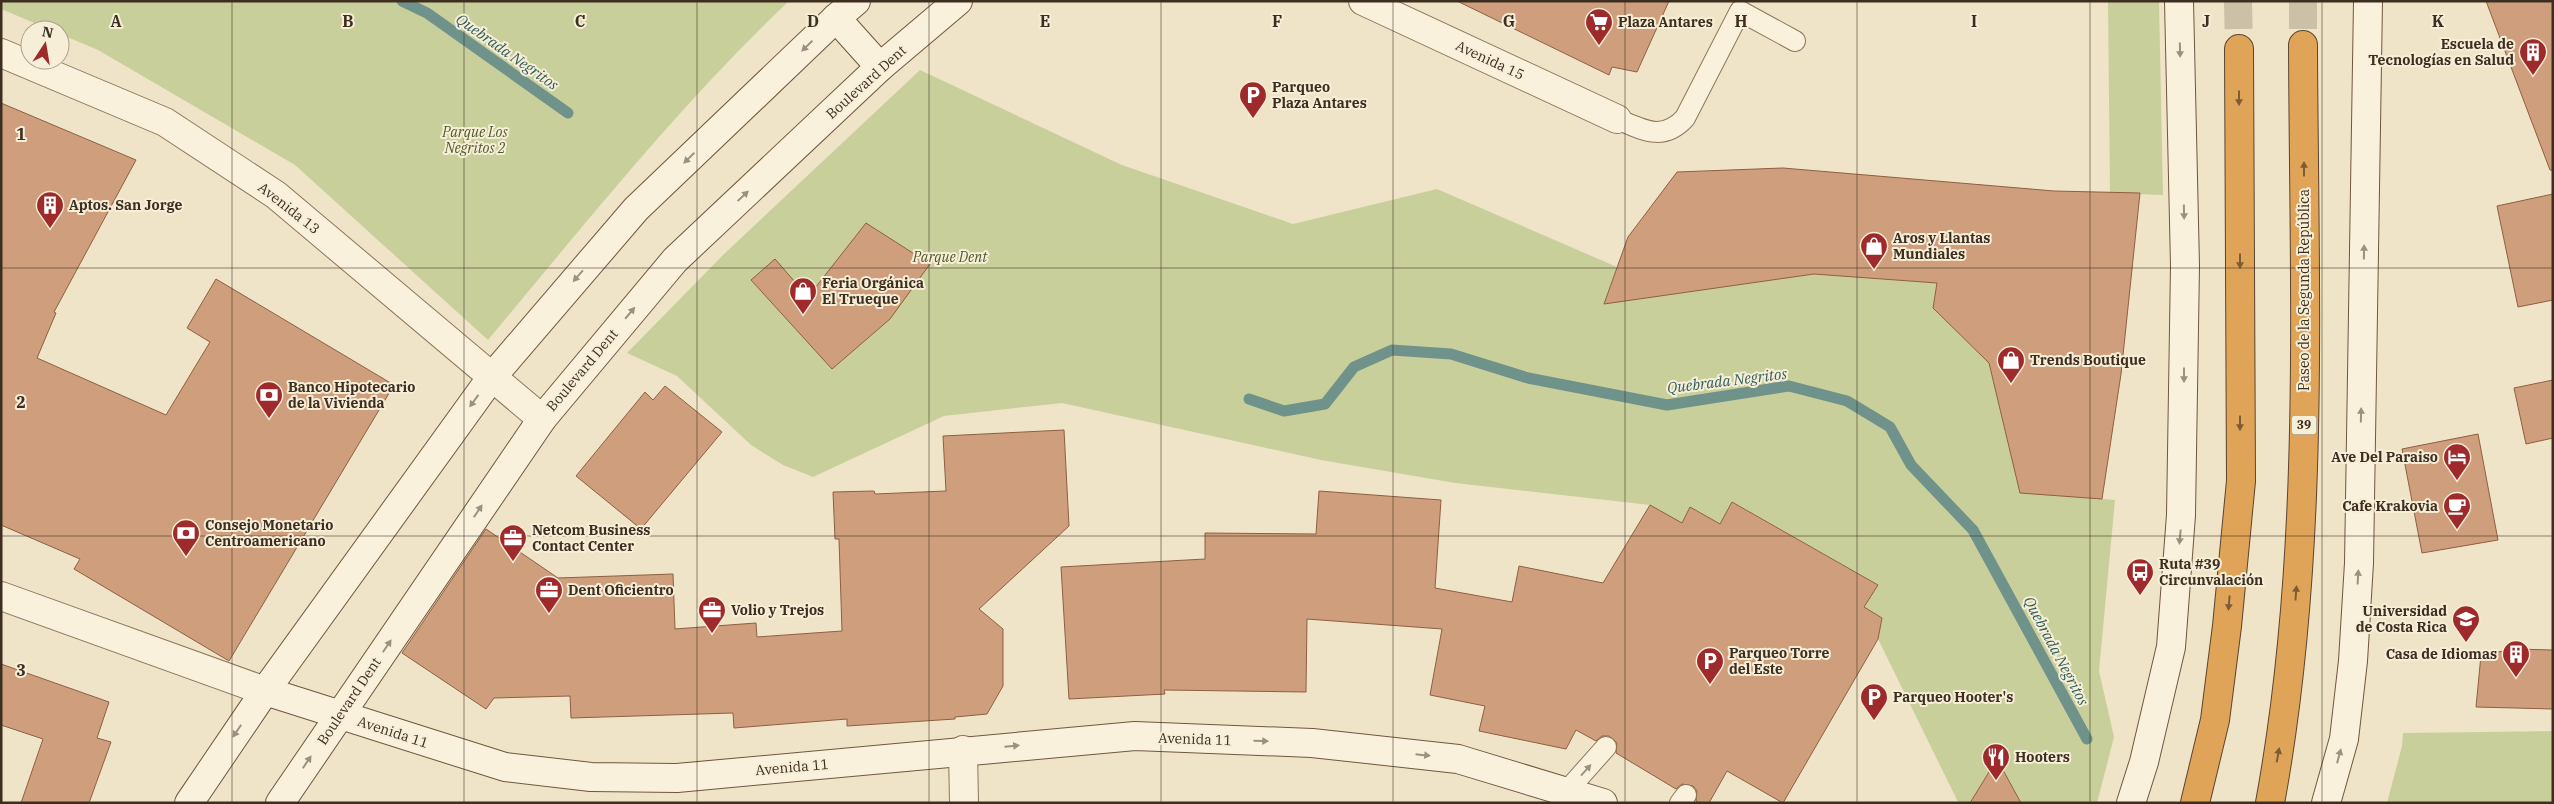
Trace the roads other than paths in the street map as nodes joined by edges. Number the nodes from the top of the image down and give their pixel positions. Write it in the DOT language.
graph roads {
  1 [pos="958,1"];
  2 [pos="1363,1"];
  3 [pos="2179,1"];
  4 [pos="2374,8"];
  5 [pos="846,10"];
  6 [pos="1795,41"];
  7 [pos="2303,45"];
  8 [pos="2239,49"];
  9 [pos="1,53"];
  10 [pos="880,67"];
  11 [pos="1617,119"];
  12 [pos="491,378"];
  13 [pos="542,419"];
  14 [pos="1,596"];
  15 [pos="265,691"];
  16 [pos="339,715"];
  17 [pos="1606,747"];
  18 [pos="963,750"];
  19 [pos="1566,792"];
  20 [pos="189,803"];
  21 [pos="280,803"];
  22 [pos="964,803"];
  23 [pos="1603,803"];
  24 [pos="2131,803"];
  25 [pos="2195,803"];
  26 [pos="2270,803"];
  27 [pos="2326,803"];
  1 -- 10 [label="street, Boulevard Dent"];
  2 -- 11 [label="street, Avenida 15"];
  3 -- 24 [label="street, one-way"];
  27 -- 4 [label="street, one-way"];
  5 -- 10 [label="street"];
  5 -- 12 [label="street, one-way"];
  6 -- 11 [label="lane"];
  26 -- 7 [label="highway, Paseo de la Segunda República / 39, one-way"];
  8 -- 25 [label="highway, one-way"];
  9 -- 12 [label="street, Avenida 13"];
  13 -- 10 [label="street, Boulevard Dent, one-way"];
  12 -- 13 [label="street, Avenida 13"];
  12 -- 15 [label="street, one-way"];
  16 -- 13 [label="street, Boulevard Dent, one-way"];
  14 -- 15 [label="street, Avenida 11"];
  15 -- 16 [label="street, Avenida 11"];
  15 -- 20 [label="street, one-way"];
  16 -- 18 [label="street, Avenida 11"];
  21 -- 16 [label="street, Boulevard Dent, one-way"];
  19 -- 17 [label="lane, one-way"];
  18 -- 19 [label="street, Avenida 11, one-way"];
  18 -- 22 [label="street"];
  19 -- 23 [label="street, Avenida 11"];
}
